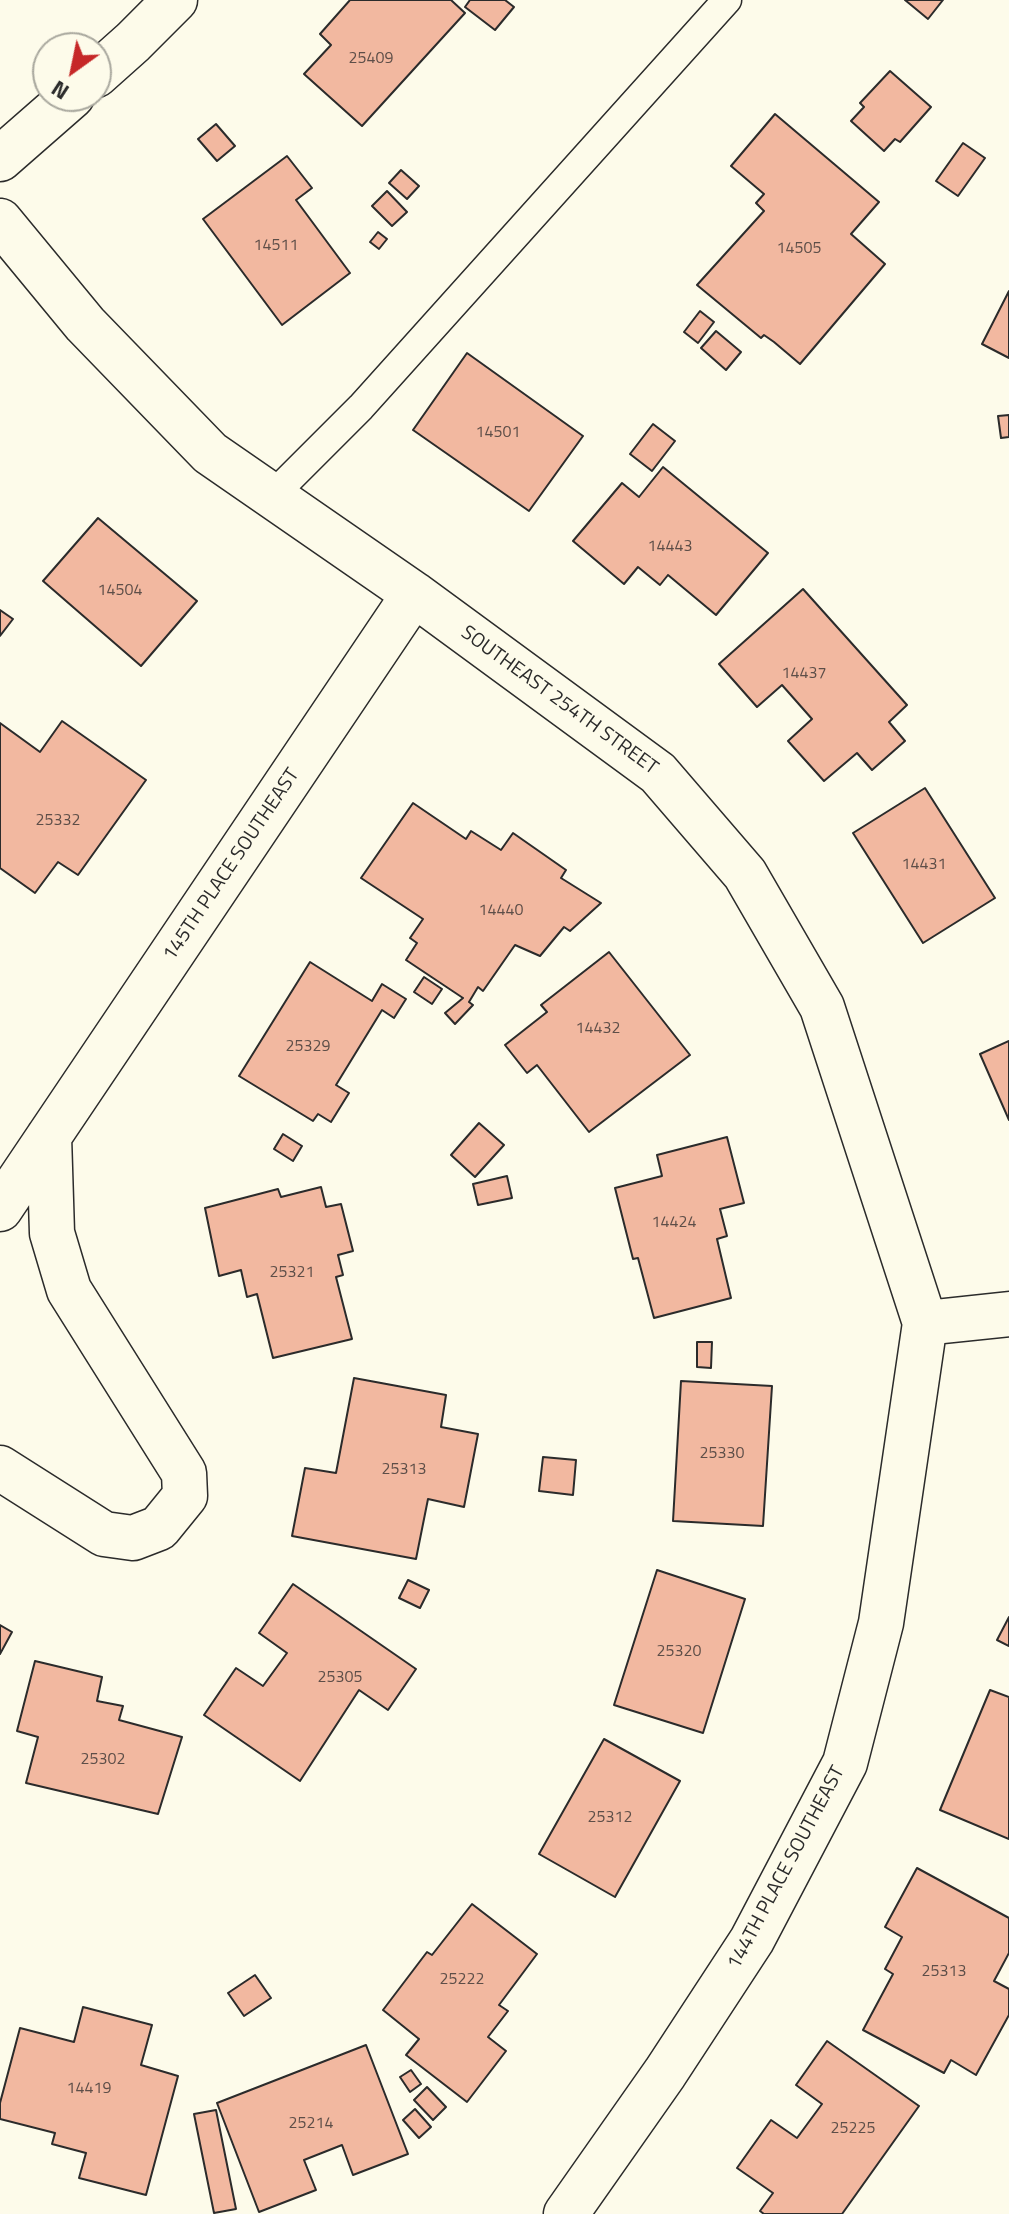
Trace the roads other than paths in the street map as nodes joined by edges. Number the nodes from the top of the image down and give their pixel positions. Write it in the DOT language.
graph roads {
  1 [pos="175,0"];
  2 [pos="727,0"];
  3 [pos="112,61"];
  4 [pos="54,112"];
  5 [pos="0,159"];
  6 [pos="0,221"];
  7 [pos="272,496"];
  8 [pos="414,594"];
  9 [pos="49,1136"];
  10 [pos="0,1209"];
  11 [pos="1009,1314"];
  12 [pos="925,1323"];
  13 [pos="0,1468"];
  14 [pos="566,2214"];
  1 -- 3 [label="street"];
  2 -- 7 [label="lane"];
  4 -- 5 [label="street"];
  6 -- 7 [label="street, SOUTHEAST 254TH STREET"];
  7 -- 8 [label="street, SOUTHEAST 254TH STREET"];
  8 -- 9 [label="street, 145TH PLACE SOUTHEAST"];
  8 -- 12 [label="street, SOUTHEAST 254TH STREET"];
  9 -- 10 [label="street, 145TH PLACE SOUTHEAST"];
  9 -- 13 [label="street"];
  11 -- 12 [label="street"];
  12 -- 14 [label="street, 144TH PLACE SOUTHEAST"];
}
